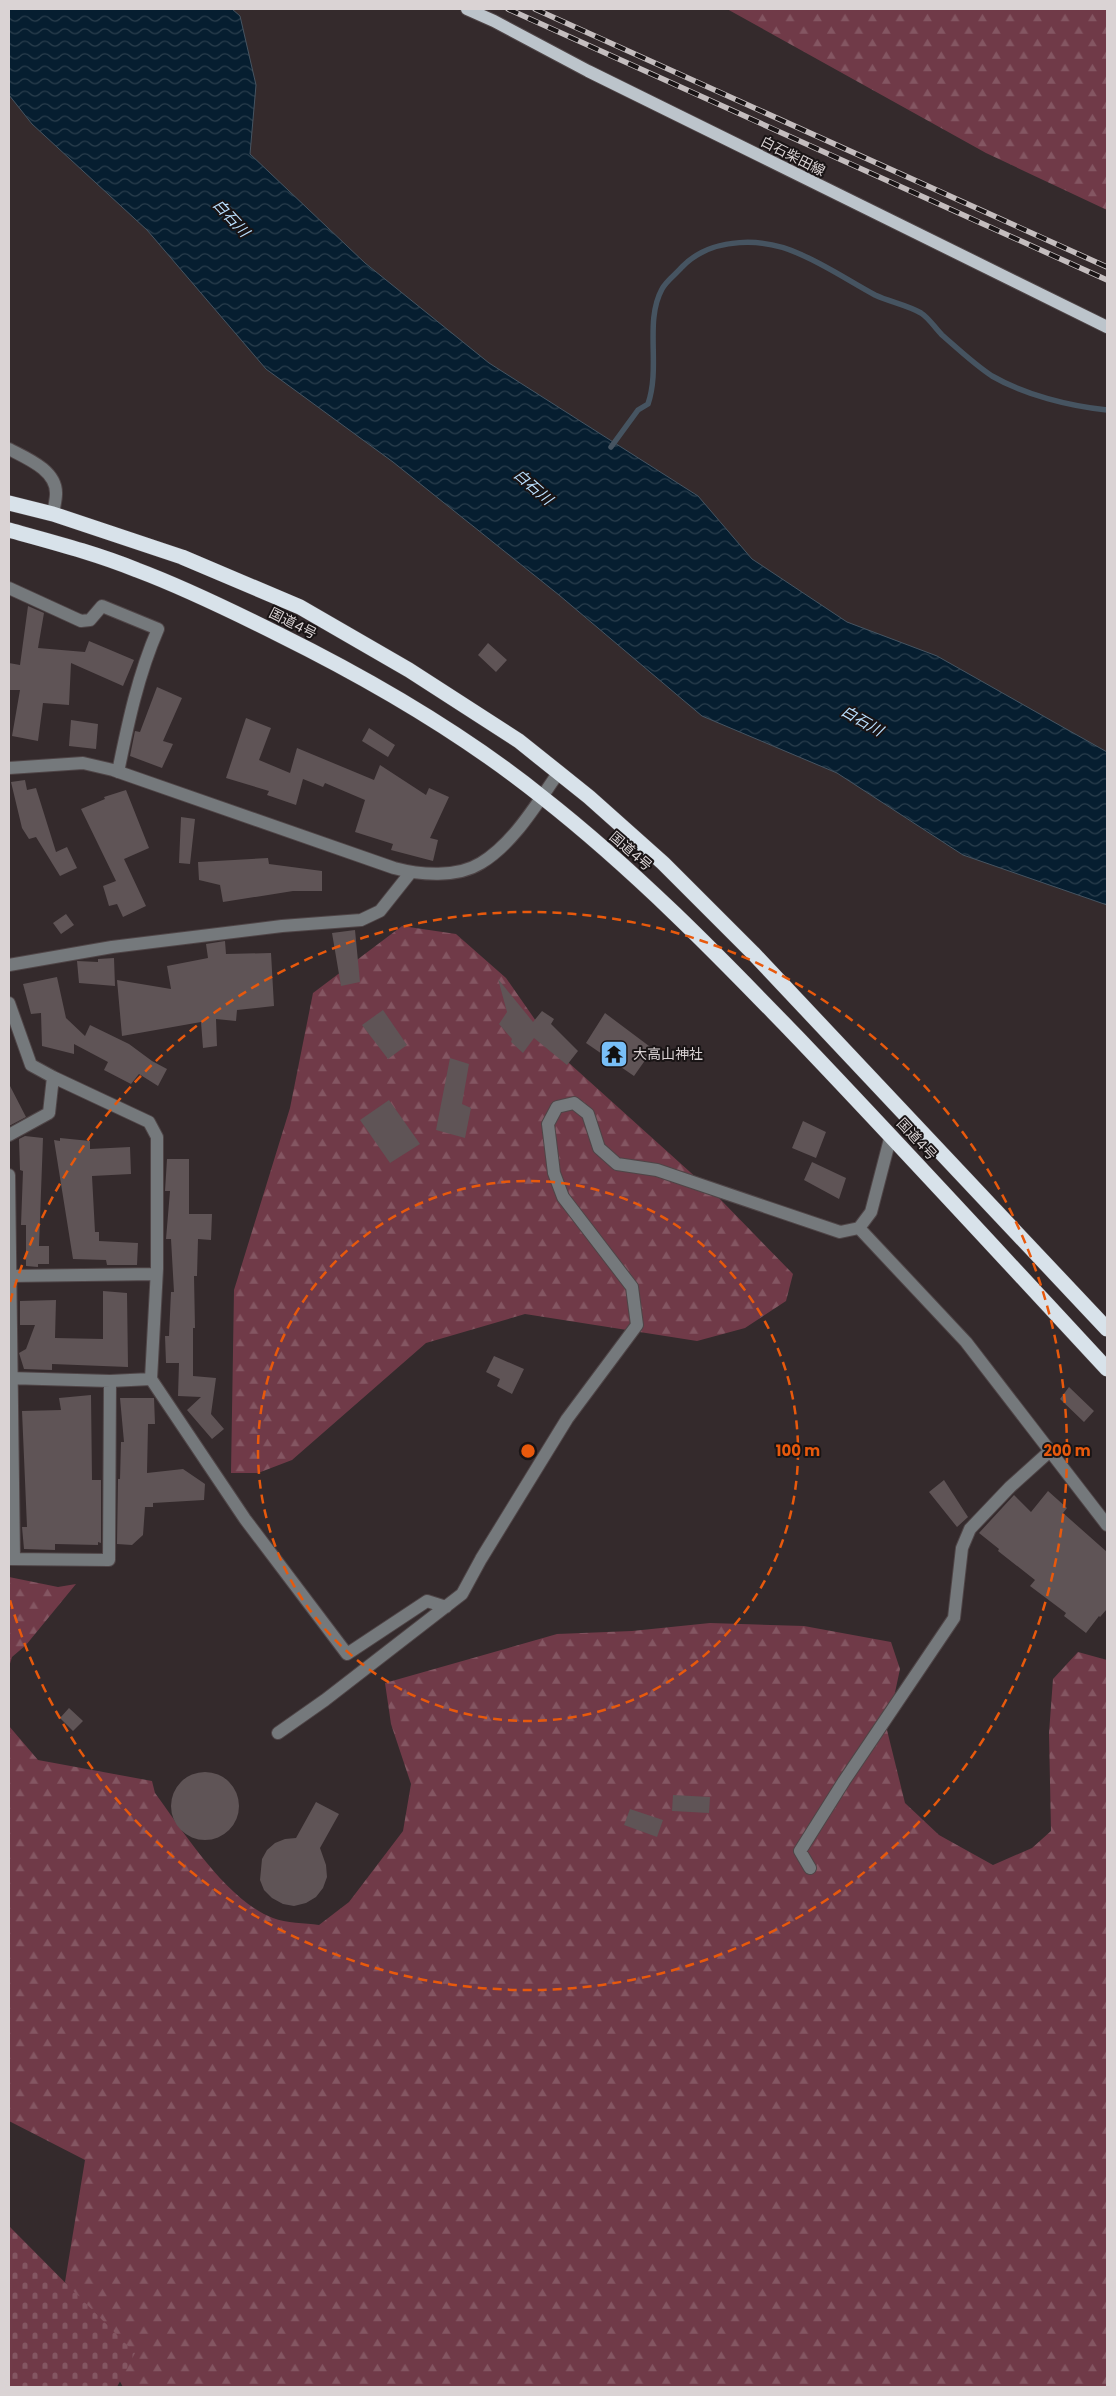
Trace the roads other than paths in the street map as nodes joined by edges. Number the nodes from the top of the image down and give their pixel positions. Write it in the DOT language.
graph roads {
  1 [pos="467,9"];
  2 [pos="1107,327"];
  3 [pos="9,450"];
  4 [pos="9,503"];
  5 [pos="53,514"];
  6 [pos="9,530"];
  7 [pos="9,588"];
  8 [pos="9,768"];
  9 [pos="118,772"];
  10 [pos="559,772"];
  11 [pos="542,796"];
  12 [pos="411,872"];
  13 [pos="9,965"];
  14 [pos="9,1003"];
  15 [pos="52,1077"];
  16 [pos="9,1135"];
  17 [pos="891,1135"];
  18 [pos="9,1175"];
  19 [pos="859,1228"];
  20 [pos="156,1274"];
  21 [pos="10,1276"];
  22 [pos="1107,1329"];
  23 [pos="1107,1369"];
  24 [pos="10,1378"];
  25 [pos="151,1379"];
  26 [pos="110,1381"];
  27 [pos="1050,1451"];
  28 [pos="1107,1525"];
  29 [pos="11,1559"];
  30 [pos="446,1608"];
  31 [pos="278,1733"];
  32 [pos="810,1868"];
  1 -- 2 [label="main road, 白石柴田線"];
  3 -- 5 [label="street"];
  4 -- 5 [label="highway, 国道4号"];
  5 -- 10 [label="highway, 国道4号"];
  6 -- 11 [label="highway, 国道4号"];
  7 -- 9 [label="street"];
  8 -- 9 [label="street"];
  9 -- 12 [label="street"];
  10 -- 11 [label="street"];
  10 -- 22 [label="highway, 国道4号"];
  11 -- 12 [label="street"];
  11 -- 17 [label="highway, 国道4号"];
  12 -- 13 [label="street"];
  14 -- 15 [label="street"];
  15 -- 16 [label="street"];
  15 -- 20 [label="street"];
  17 -- 19 [label="street"];
  17 -- 23 [label="highway, 国道4号"];
  18 -- 21 [label="street"];
  19 -- 27 [label="street"];
  19 -- 30 [label="street"];
  20 -- 21 [label="street"];
  20 -- 25 [label="street"];
  21 -- 24 [label="street"];
  24 -- 26 [label="street"];
  24 -- 29 [label="street"];
  25 -- 26 [label="street"];
  25 -- 30 [label="street"];
  26 -- 29 [label="street"];
  27 -- 28 [label="street"];
  27 -- 32 [label="street"];
  30 -- 31 [label="street"];
}
